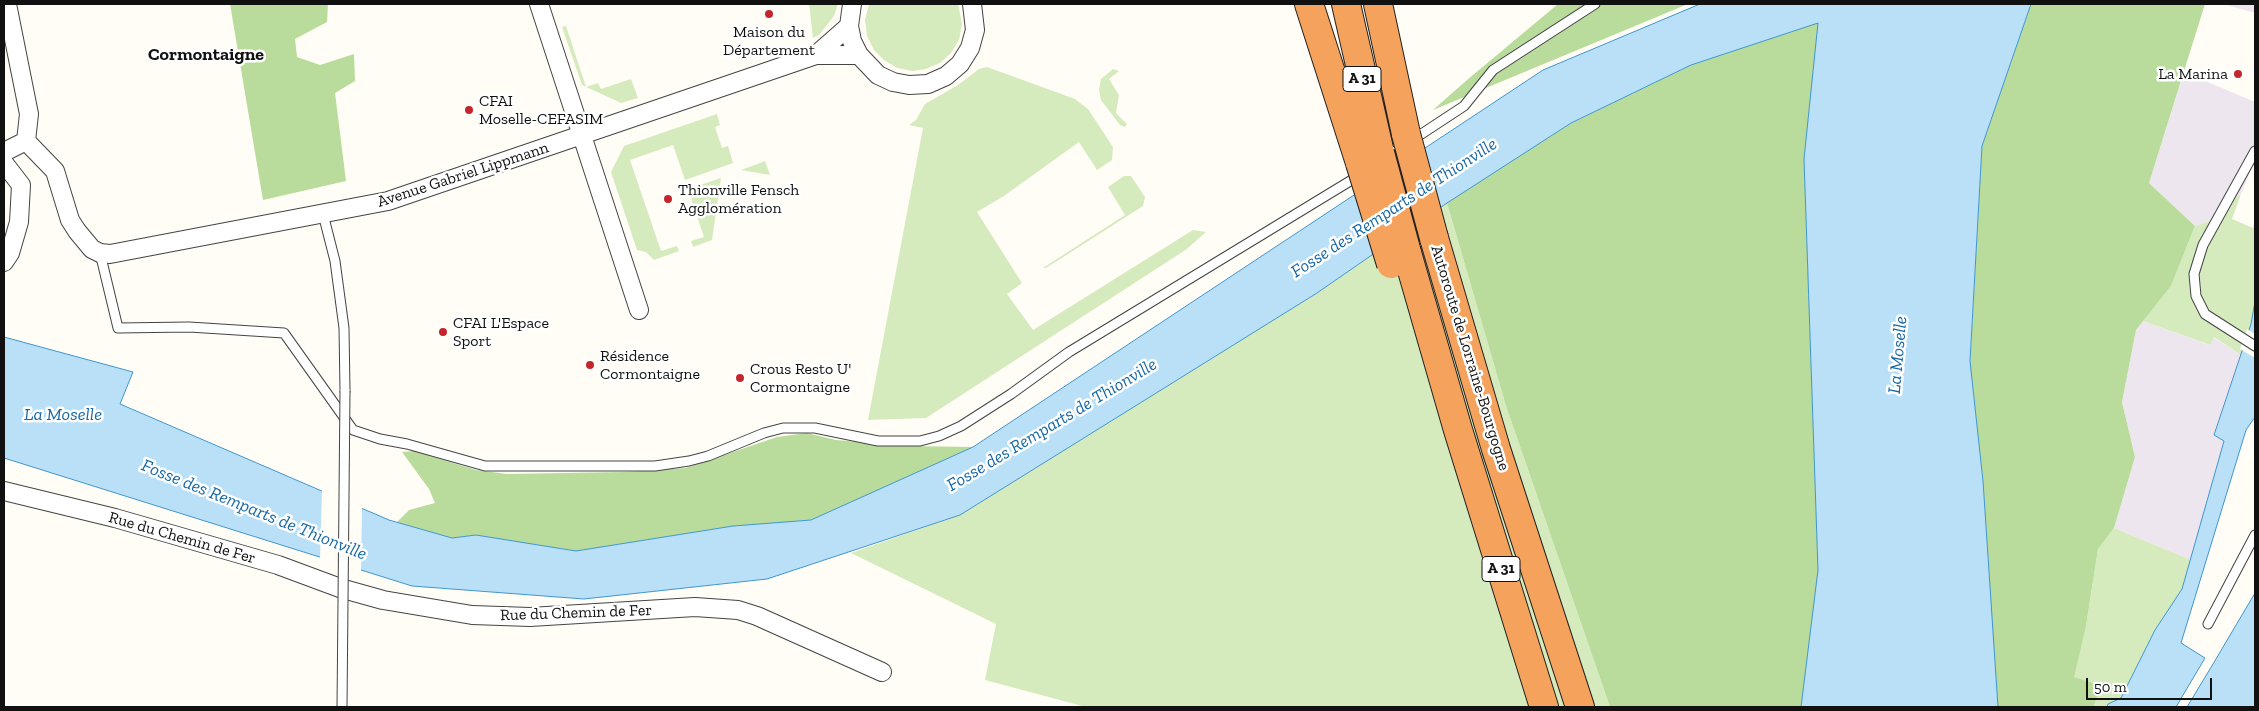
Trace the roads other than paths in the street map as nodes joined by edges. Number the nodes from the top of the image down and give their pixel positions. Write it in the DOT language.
graph roads {
  1 [pos="7,4"];
  2 [pos="539,4"];
  3 [pos="852,4"];
  4 [pos="972,4"];
  5 [pos="1309,4"];
  6 [pos="1346,4"];
  7 [pos="1378,4"];
  8 [pos="1595,4"];
  9 [pos="849,26"];
  10 [pos="816,55"];
  11 [pos="859,55"];
  12 [pos="582,135"];
  13 [pos="26,141"];
  14 [pos="2255,151"];
  15 [pos="1370,158"];
  16 [pos="5,160"];
  17 [pos="323,214"];
  18 [pos="100,253"];
  19 [pos="4,262"];
  20 [pos="639,310"];
  21 [pos="2255,346"];
  22 [pos="4,491"];
  23 [pos="2255,535"];
  24 [pos="2208,624"];
  25 [pos="882,672"];
  26 [pos="342,707"];
  27 [pos="1544,707"];
  28 [pos="1580,707"];
  1 -- 13 [label="street"];
  2 -- 12 [label="street"];
  3 -- 9 [label="street"];
  4 -- 11 [label="street"];
  5 -- 15 [label="highway"];
  6 -- 15 [label="highway, A 31"];
  7 -- 28 [label="highway, Autoroute de Lorraine-Bourgogne / A 31, bridge"];
  8 -- 18 [label="lane"];
  9 -- 10 [label="street, Avenue Gabriel Lippmann"];
  9 -- 11 [label="street"];
  10 -- 11 [label="street, Avenue Gabriel Lippmann"];
  10 -- 12 [label="street, Avenue Gabriel Lippmann"];
  12 -- 17 [label="street, Avenue Gabriel Lippmann"];
  12 -- 20 [label="street"];
  13 -- 16 [label="street"];
  13 -- 18 [label="street"];
  14 -- 21 [label="lane"];
  15 -- 27 [label="highway, Autoroute de Lorraine-Bourgogne / A 31, bridge"];
  16 -- 19 [label="street"];
  17 -- 18 [label="street, Avenue Gabriel Lippmann"];
  17 -- 26 [label="lane, bridge"];
  22 -- 25 [label="street, Rue du Chemin de Fer"];
  23 -- 24 [label="lane"];
}
